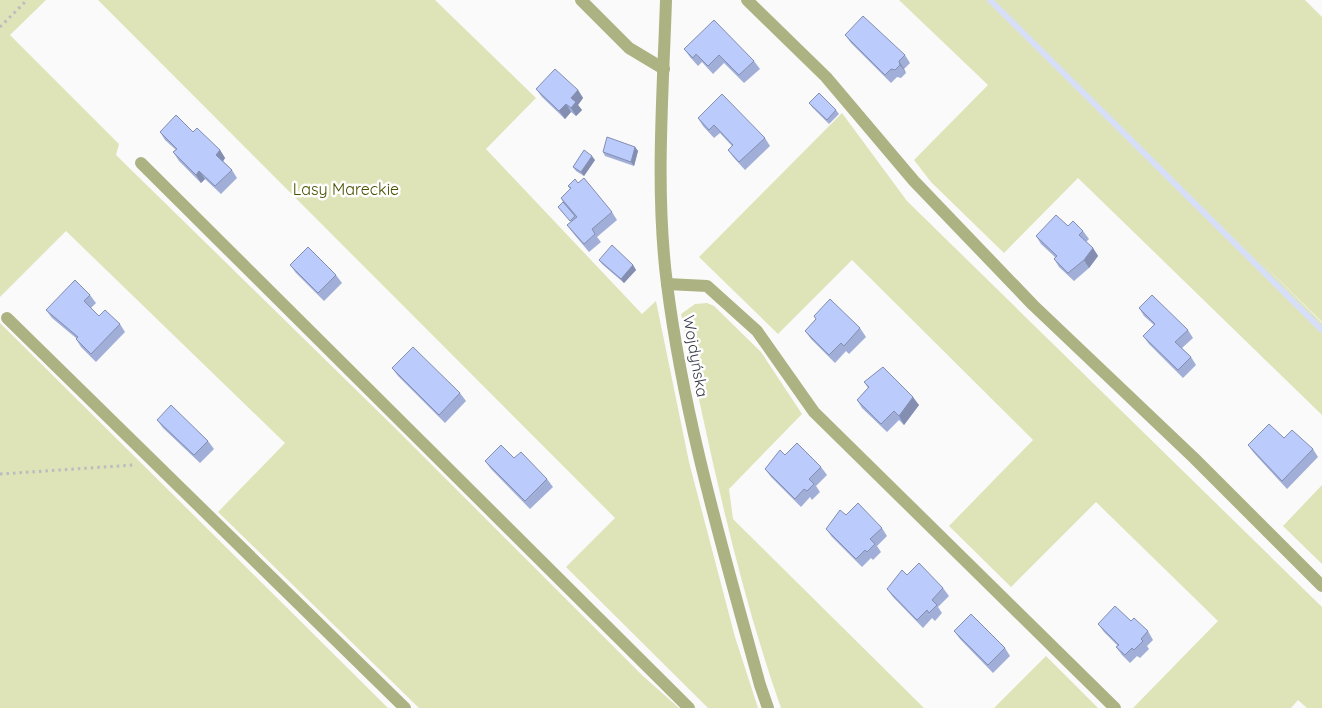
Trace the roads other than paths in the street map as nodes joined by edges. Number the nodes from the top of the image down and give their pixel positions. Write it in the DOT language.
graph roads {
  1 [pos="581,0"];
  2 [pos="666,0"];
  3 [pos="747,0"];
  4 [pos="664,70"];
  5 [pos="141,163"];
  6 [pos="667,284"];
  7 [pos="7,318"];
  8 [pos="1322,586"];
  9 [pos="405,708"];
  10 [pos="689,708"];
  11 [pos="768,708"];
  12 [pos="1115,708"];
  1 -- 4 [label="street"];
  2 -- 4 [label="street, Wojdyńska"];
  3 -- 8 [label="street"];
  4 -- 6 [label="street, Wojdyńska"];
  5 -- 10 [label="street"];
  6 -- 11 [label="street, Wojdyńska"];
  6 -- 12 [label="street"];
  7 -- 9 [label="street"];
}
